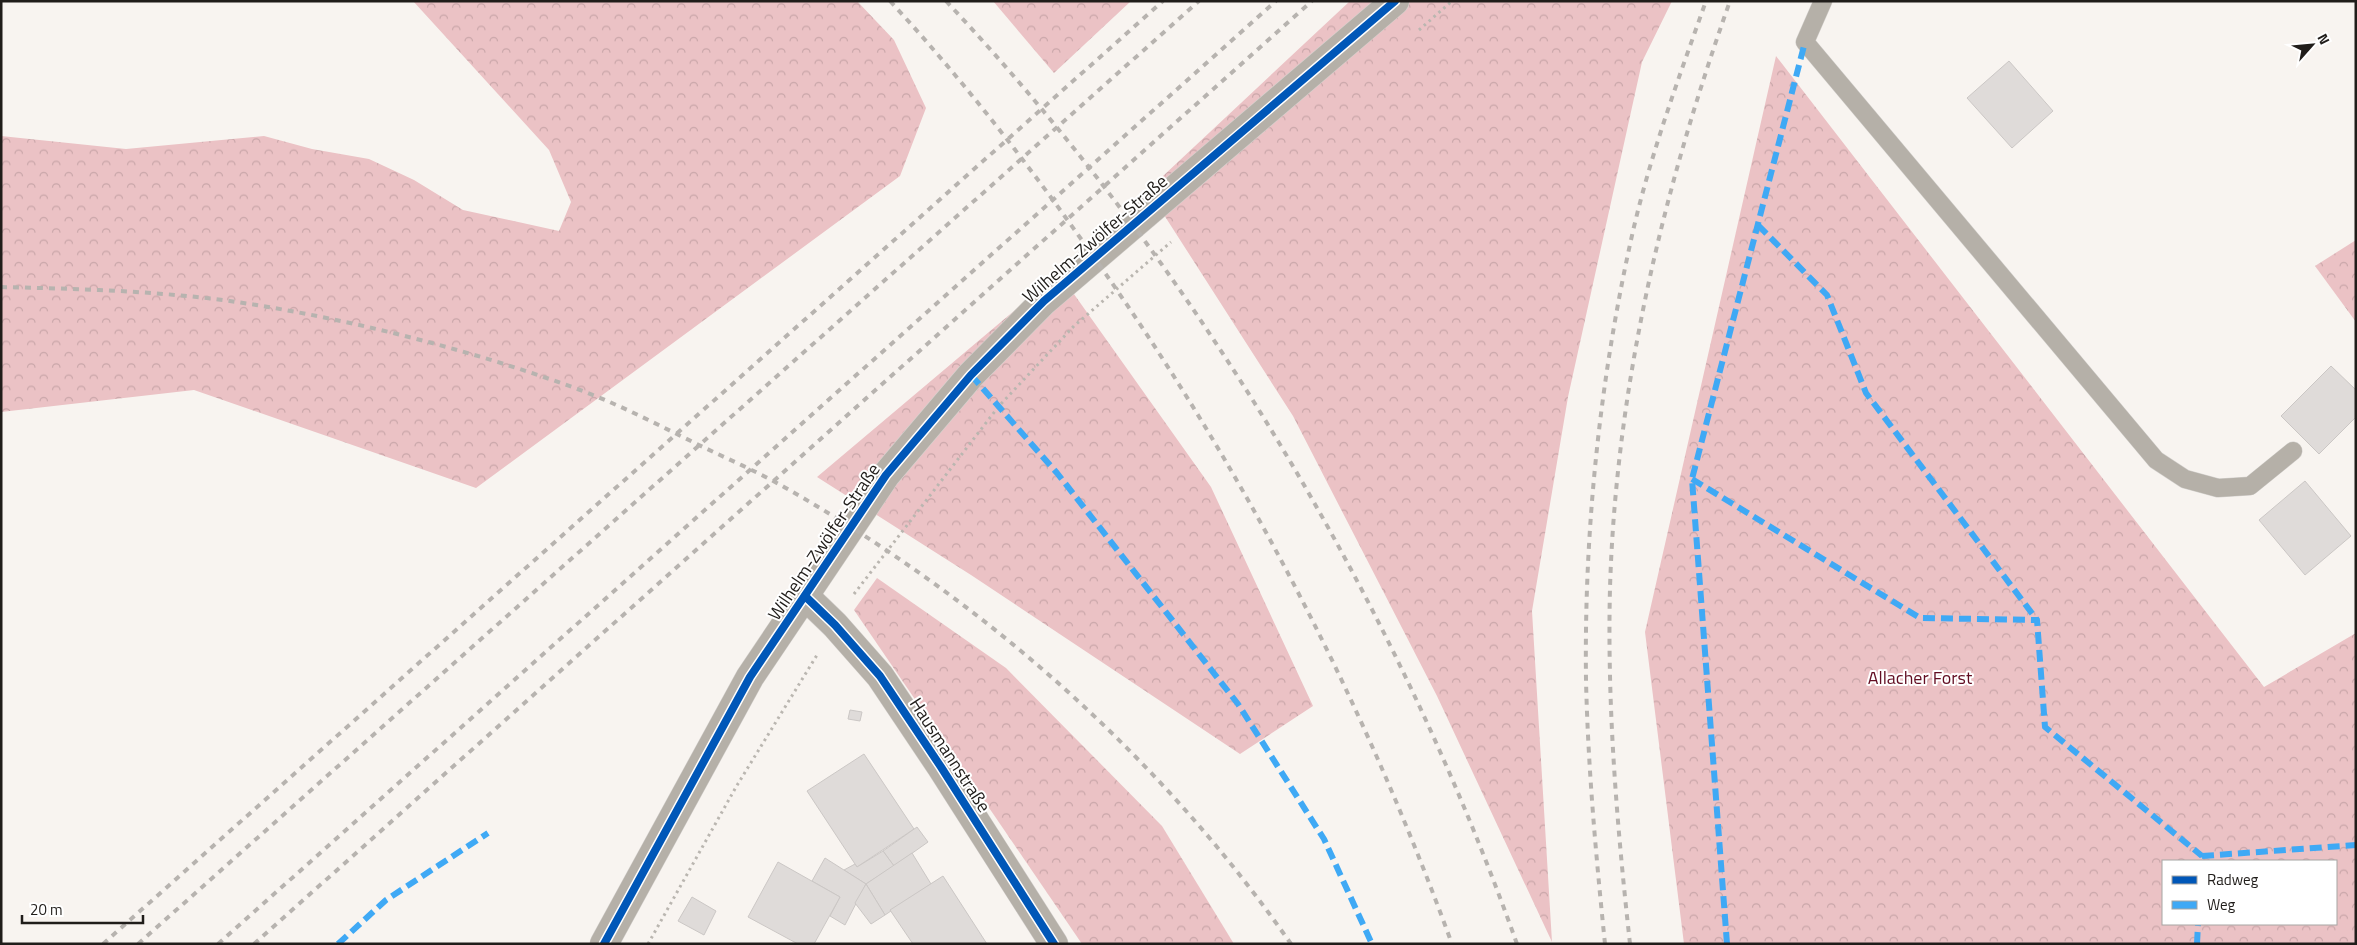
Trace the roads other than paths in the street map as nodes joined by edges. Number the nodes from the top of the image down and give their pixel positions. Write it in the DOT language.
graph roads {
  1 [pos="1394,1"];
  2 [pos="1823,1"];
  3 [pos="2293,452"];
  4 [pos="805,596"];
  5 [pos="604,944"];
  6 [pos="1054,944"];
  1 -- 4 [label="street, Wilhelm-Zwölfer-Straße"];
  2 -- 3 [label="lane"];
  4 -- 5 [label="street, Wilhelm-Zwölfer-Straße"];
  4 -- 6 [label="street, Hausmannstraße"];
}
